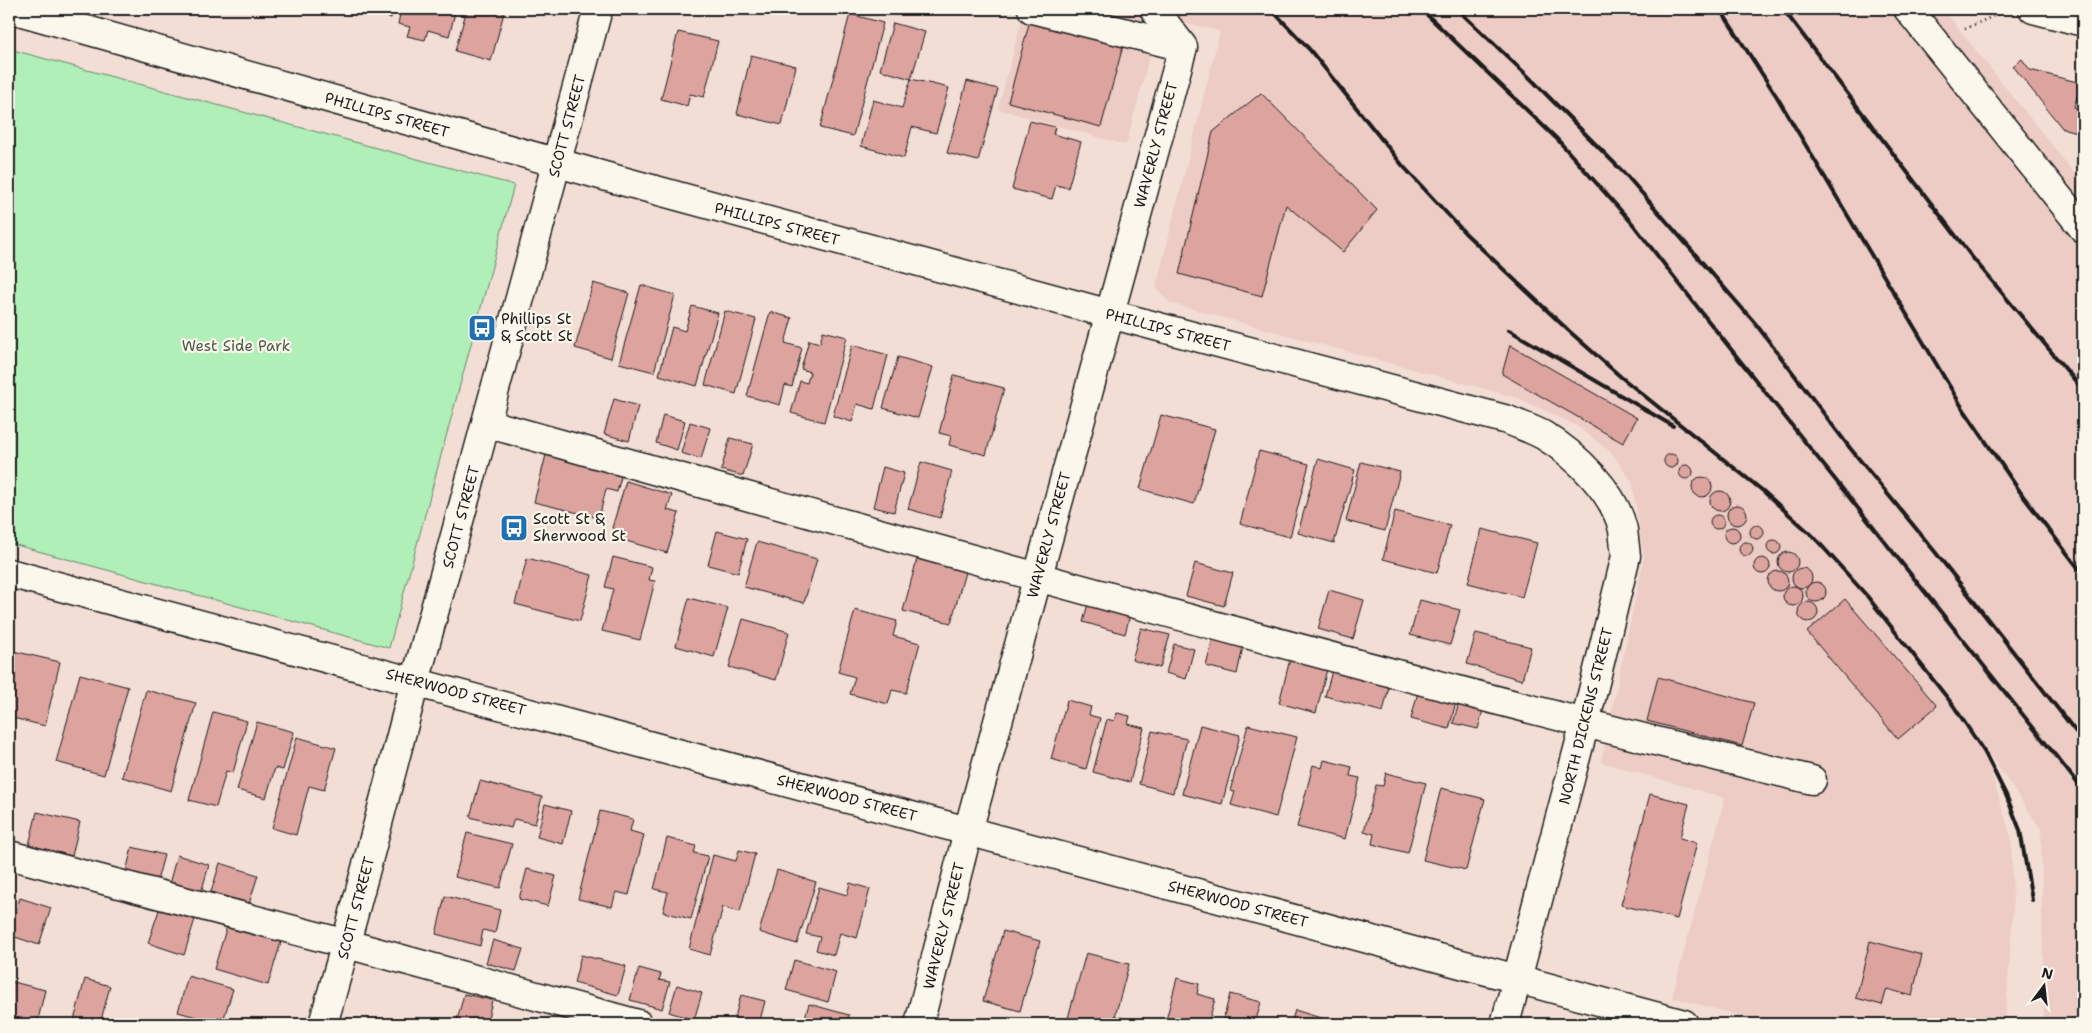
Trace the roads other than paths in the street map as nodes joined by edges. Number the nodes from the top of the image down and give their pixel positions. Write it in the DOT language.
graph roads {
  1 [pos="17,9"];
  2 [pos="598,9"];
  3 [pos="1032,9"];
  4 [pos="1154,9"];
  5 [pos="1908,9"];
  6 [pos="2033,9"];
  7 [pos="2083,22"];
  8 [pos="1184,47"];
  9 [pos="557,163"];
  10 [pos="2083,228"];
  11 [pos="1110,314"];
  12 [pos="486,423"];
  13 [pos="1543,435"];
  14 [pos="9,573"];
  15 [pos="1037,577"];
  16 [pos="415,682"];
  17 [pos="1586,723"];
  18 [pos="1812,780"];
  19 [pos="968,831"];
  20 [pos="9,854"];
  21 [pos="346,944"];
  22 [pos="1518,980"];
  23 [pos="323,1024"];
  24 [pos="638,1024"];
  25 [pos="919,1024"];
  26 [pos="1504,1024"];
  27 [pos="1684,1024"];
  1 -- 9 [label="street, PHILLIPS STREET"];
  2 -- 9 [label="street, SCOTT STREET"];
  3 -- 8 [label="street"];
  4 -- 8 [label="street"];
  5 -- 10 [label="street"];
  6 -- 7 [label="street"];
  8 -- 11 [label="street, WAVERLY STREET"];
  9 -- 11 [label="street, PHILLIPS STREET"];
  9 -- 12 [label="street, SCOTT STREET"];
  11 -- 13 [label="street, PHILLIPS STREET"];
  11 -- 15 [label="street, WAVERLY STREET"];
  12 -- 15 [label="street"];
  12 -- 16 [label="street, SCOTT STREET"];
  13 -- 17 [label="street, NORTH DICKENS STREET"];
  14 -- 16 [label="street, SHERWOOD STREET"];
  15 -- 17 [label="street"];
  15 -- 19 [label="street, WAVERLY STREET"];
  16 -- 19 [label="street, SHERWOOD STREET"];
  16 -- 21 [label="street, SCOTT STREET"];
  17 -- 18 [label="street"];
  17 -- 22 [label="street, NORTH DICKENS STREET"];
  19 -- 22 [label="street, SHERWOOD STREET"];
  19 -- 25 [label="street, WAVERLY STREET"];
  20 -- 21 [label="street"];
  21 -- 23 [label="street, SCOTT STREET"];
  21 -- 24 [label="street"];
  22 -- 26 [label="street, NORTH DICKENS STREET"];
  22 -- 27 [label="street, SHERWOOD STREET"];
}
